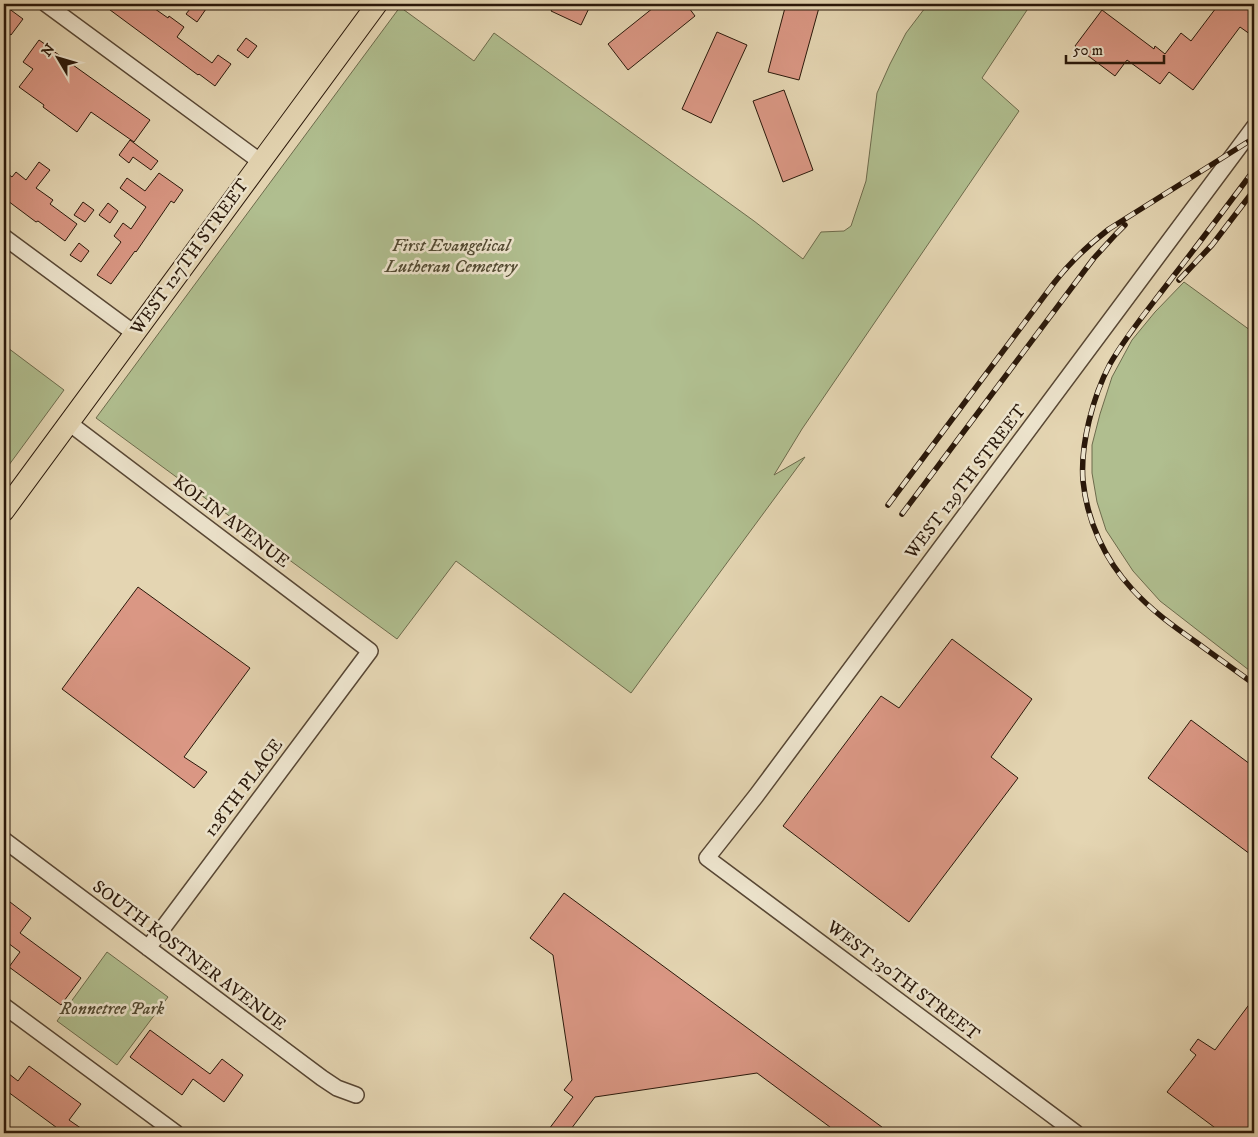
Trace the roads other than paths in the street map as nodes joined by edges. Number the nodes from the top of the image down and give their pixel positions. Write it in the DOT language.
graph roads {
  1 [pos="46,4"];
  2 [pos="377,4"];
  3 [pos="1254,127"];
  4 [pos="261,162"];
  5 [pos="4,237"];
  6 [pos="134,333"];
  7 [pos="69,423"];
  8 [pos="4,511"];
  9 [pos="370,651"];
  10 [pos="4,840"];
  11 [pos="707,858"];
  12 [pos="148,948"];
  13 [pos="4,1006"];
  14 [pos="356,1095"];
  15 [pos="176,1133"];
  16 [pos="1076,1133"];
  1 -- 4 [label="street"];
  2 -- 4 [label="main road, WEST 127TH STREET"];
  3 -- 11 [label="street, WEST 129TH STREET"];
  4 -- 6 [label="main road, WEST 127TH STREET"];
  5 -- 6 [label="street"];
  6 -- 7 [label="main road, WEST 127TH STREET"];
  7 -- 8 [label="main road, WEST 127TH STREET"];
  7 -- 9 [label="street, KOLIN AVENUE"];
  9 -- 12 [label="street, 128TH PLACE"];
  10 -- 12 [label="street, SOUTH KOSTNER AVENUE"];
  11 -- 16 [label="street, WEST 130TH STREET"];
  12 -- 14 [label="street, SOUTH KOSTNER AVENUE"];
  13 -- 15 [label="street"];
}
